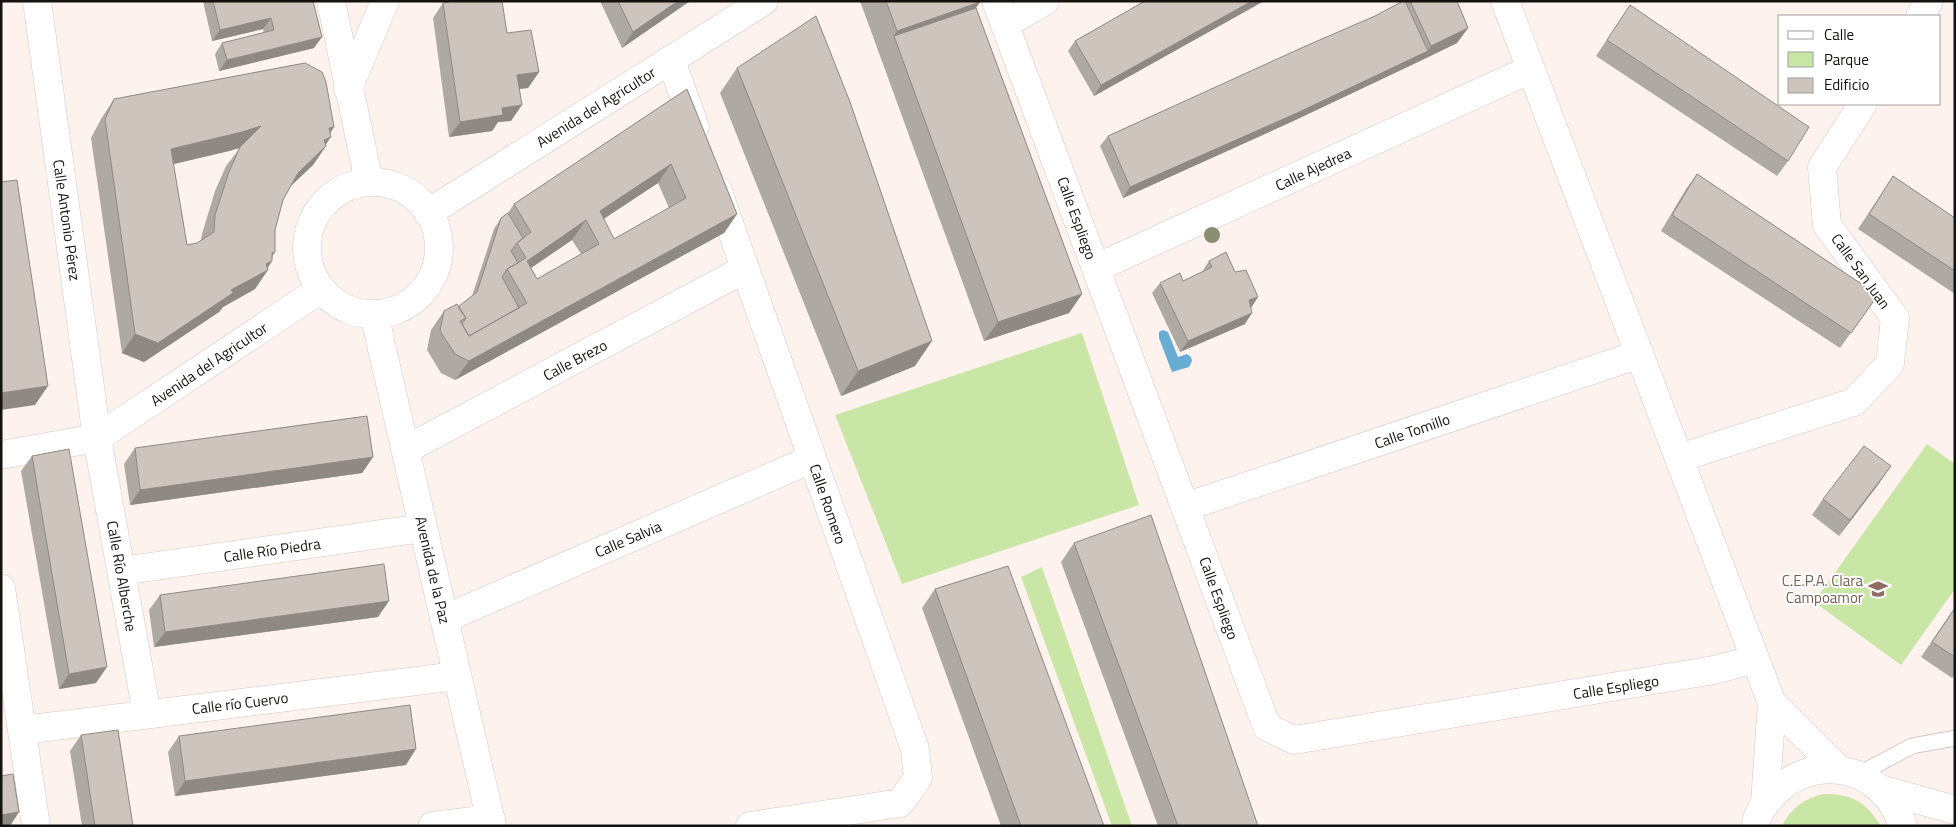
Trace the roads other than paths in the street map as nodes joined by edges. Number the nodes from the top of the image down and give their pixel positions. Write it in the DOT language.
graph roads {
  1 [pos="37,1"];
  2 [pos="331,1"];
  3 [pos="385,1"];
  4 [pos="764,1"];
  5 [pos="1045,1"];
  6 [pos="1505,1"];
  7 [pos="1930,1"];
  8 [pos="1000,13"];
  9 [pos="1921,15"];
  10 [pos="671,60"];
  11 [pos="1531,69"];
  12 [pos="348,89"];
  13 [pos="1862,105"];
  14 [pos="369,182"];
  15 [pos="428,213"];
  16 [pos="1096,268"];
  17 [pos="745,269"];
  18 [pos="321,289"];
  19 [pos="374,314"];
  20 [pos="1640,354"];
  21 [pos="97,438"];
  22 [pos="406,450"];
  23 [pos="1,455"];
  24 [pos="1679,458"];
  25 [pos="812,459"];
  26 [pos="1185,507"];
  27 [pos="423,528"];
  28 [pos="120,572"];
  29 [pos="1,588"];
  30 [pos="444,619"];
  31 [pos="1755,659"];
  32 [pos="457,676"];
  33 [pos="1772,703"];
  34 [pos="147,714"];
  35 [pos="22,730"];
  36 [pos="1955,738"];
  37 [pos="1848,772"];
  38 [pos="1884,790"];
  39 [pos="1955,810"];
  40 [pos="1756,819"];
  41 [pos="491,822"];
  42 [pos="36,826"];
  43 [pos="432,826"];
  44 [pos="750,826"];
  45 [pos="1904,826"];
  1 -- 21 [label="street, Calle Antonio Pérez"];
  2 -- 12 [label="street"];
  3 -- 12 [label="street"];
  4 -- 10 [label="street, Avenida del Agricultor"];
  5 -- 8 [label="street"];
  6 -- 11 [label="street"];
  7 -- 9 [label="street"];
  8 -- 16 [label="street, Calle Espliego"];
  10 -- 15 [label="street, Avenida del Agricultor"];
  10 -- 17 [label="street, Calle Romero"];
  11 -- 16 [label="street, Calle Ajedrea"];
  11 -- 20 [label="street"];
  12 -- 14 [label="street"];
  13 -- 24 [label="street, Calle San Juan"];
  14 -- 15 [label="street"];
  14 -- 18 [label="street"];
  15 -- 19 [label="street"];
  16 -- 26 [label="street, Calle Espliego"];
  17 -- 22 [label="street, Calle Brezo"];
  17 -- 25 [label="street, Calle Romero"];
  18 -- 19 [label="street"];
  18 -- 21 [label="street, Avenida del Agricultor"];
  19 -- 22 [label="street, Avenida de la Paz"];
  20 -- 24 [label="street"];
  20 -- 26 [label="street, Calle Tomillo"];
  21 -- 23 [label="street"];
  21 -- 28 [label="street, Calle Río Alberche"];
  22 -- 27 [label="street, Avenida de la Paz"];
  24 -- 31 [label="street"];
  25 -- 30 [label="street, Calle Salvia"];
  25 -- 44 [label="street, Calle Romero"];
  26 -- 31 [label="street, Calle Espliego"];
  27 -- 28 [label="street, Calle Río Piedra"];
  27 -- 30 [label="street, Avenida de la Paz"];
  28 -- 34 [label="street, Calle Río Alberche"];
  29 -- 35 [label="street"];
  30 -- 32 [label="street, Avenida de la Paz"];
  31 -- 33 [label="street"];
  32 -- 34 [label="street, Calle río Cuervo"];
  32 -- 41 [label="street, Avenida de la Paz"];
  33 -- 37 [label="street"];
  33 -- 40 [label="street"];
  34 -- 35 [label="street, Calle río Cuervo"];
  35 -- 42 [label="street"];
  36 -- 37 [label="lane"];
  37 -- 38 [label="street"];
  37 -- 40 [label="street"];
  38 -- 39 [label="street"];
  38 -- 45 [label="street"];
  41 -- 43 [label="street"];
}
